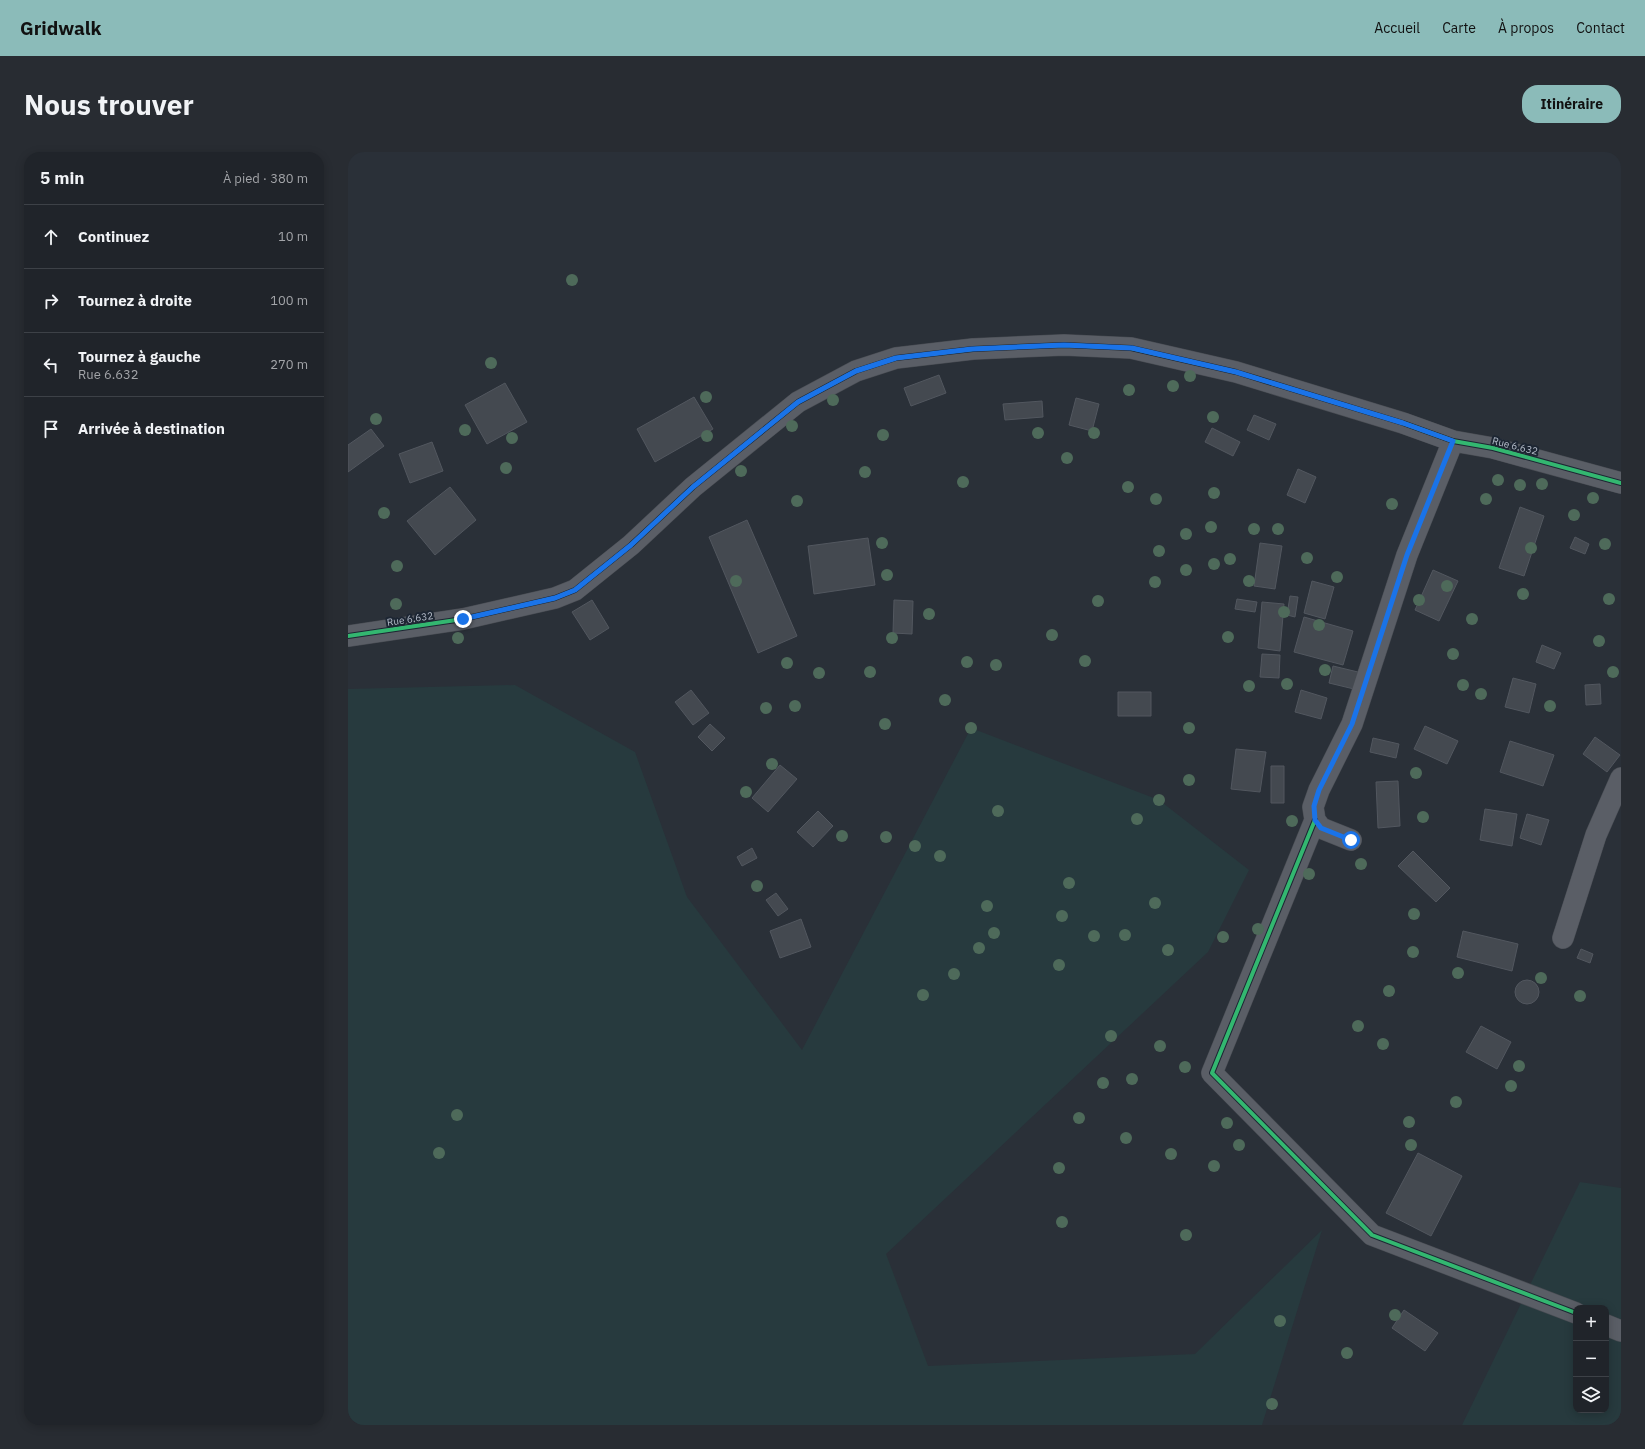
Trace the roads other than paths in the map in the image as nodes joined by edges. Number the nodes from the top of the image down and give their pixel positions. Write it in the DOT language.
graph roads {
  1 [pos="1453,441"];
  2 [pos="1621,483"];
  3 [pos="348,636"];
  4 [pos="1621,778"];
  5 [pos="1315,820"];
  6 [pos="1351,840"];
  7 [pos="1563,938"];
  8 [pos="1573,1312"];
  9 [pos="1609,1326"];
  10 [pos="1621,1331"];
  1 -- 2 [label="street, Rue 6.632"];
  1 -- 3 [label="street, Rue 6.632"];
  1 -- 5 [label="street"];
  4 -- 7 [label="street"];
  5 -- 6 [label="street"];
  5 -- 8 [label="street"];
  9 -- 10 [label="street"];
}
